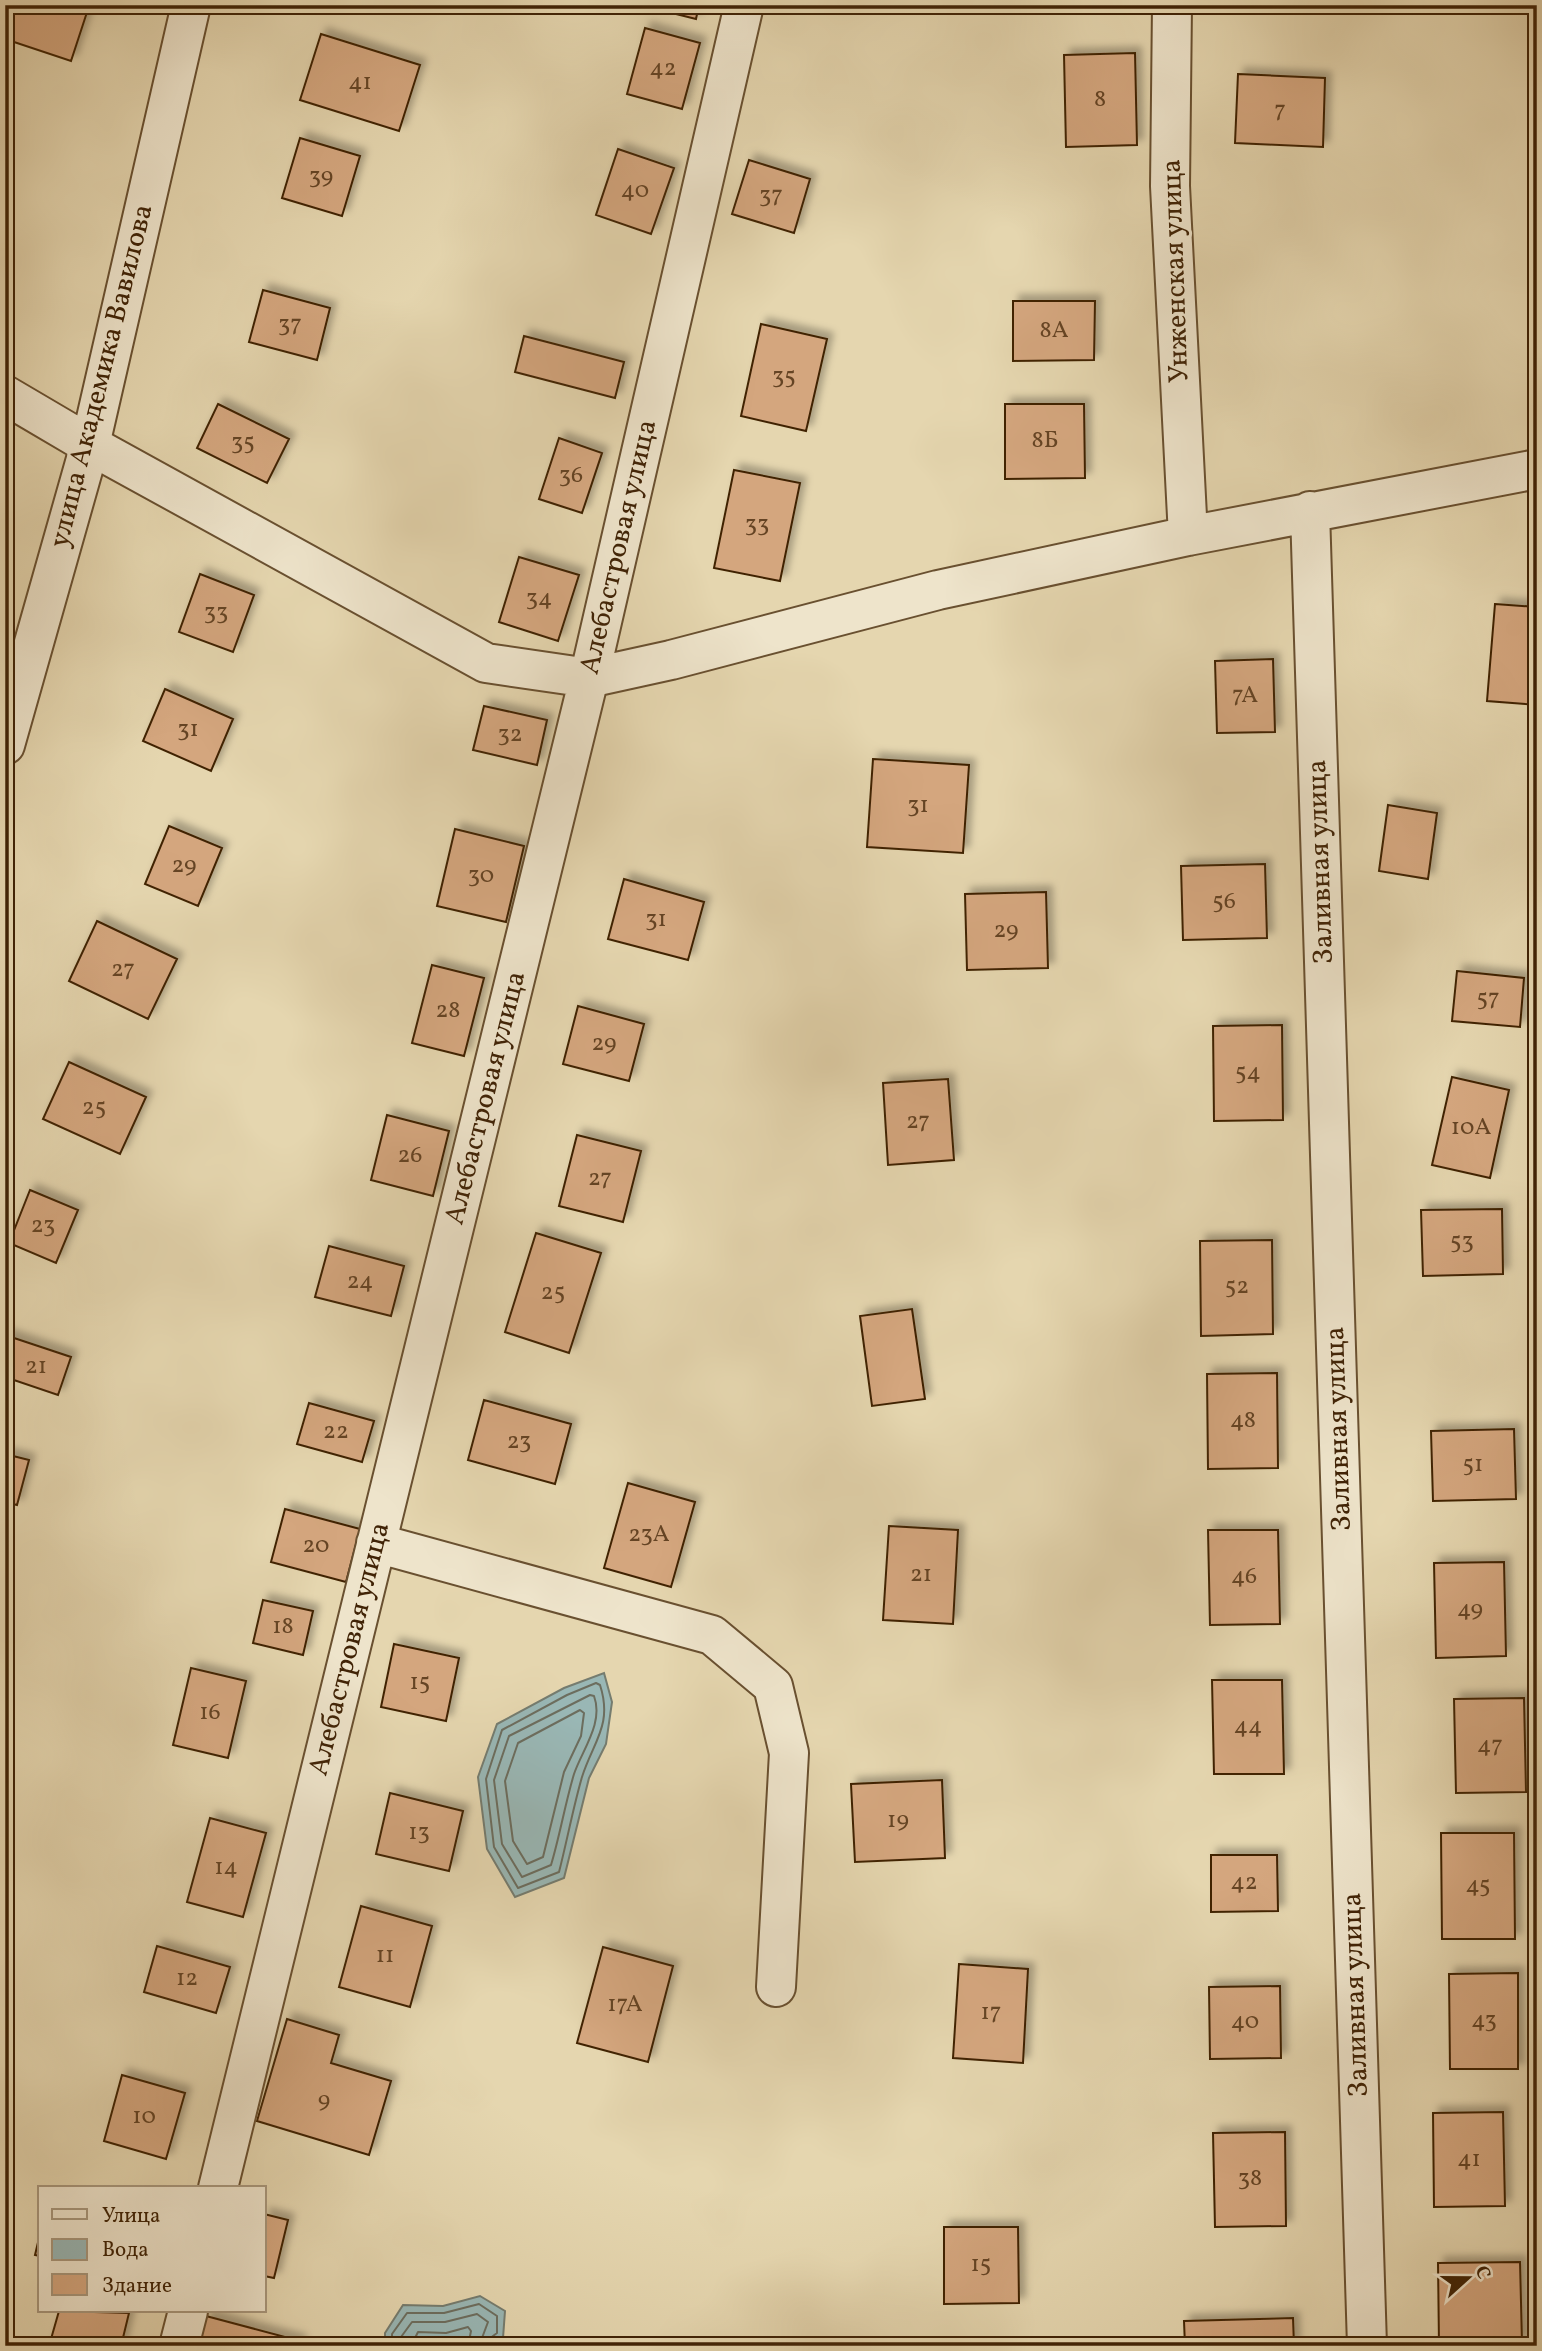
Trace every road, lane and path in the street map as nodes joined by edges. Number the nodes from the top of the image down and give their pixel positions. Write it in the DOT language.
graph roads {
  1 [pos="191,5"];
  2 [pos="744,5"];
  3 [pos="1172,5"];
  4 [pos="5,395"];
  5 [pos="90,445"];
  6 [pos="1537,469"];
  7 [pos="1310,511"];
  8 [pos="1188,536"];
  9 [pos="589,678"];
  10 [pos="5,745"];
  11 [pos="376,1543"];
  12 [pos="776,1987"];
  13 [pos="218,2186"];
  14 [pos="188,2312"];
  15 [pos="179,2346"];
  16 [pos="1367,2346"];
  1 -- 5 [label="street, улица Академика Вавилова"];
  2 -- 9 [label="street, Алебастровая улица"];
  3 -- 8 [label="street, Унженская улица"];
  4 -- 5 [label="street"];
  5 -- 9 [label="street"];
  5 -- 10 [label="street, улица Академика Вавилова"];
  6 -- 7 [label="street"];
  7 -- 8 [label="street"];
  7 -- 16 [label="street, Заливная улица"];
  8 -- 9 [label="street"];
  9 -- 11 [label="street, Алебастровая улица"];
  11 -- 12 [label="street"];
  11 -- 13 [label="street, Алебастровая улица"];
  14 -- 15 [label="street"];
}
